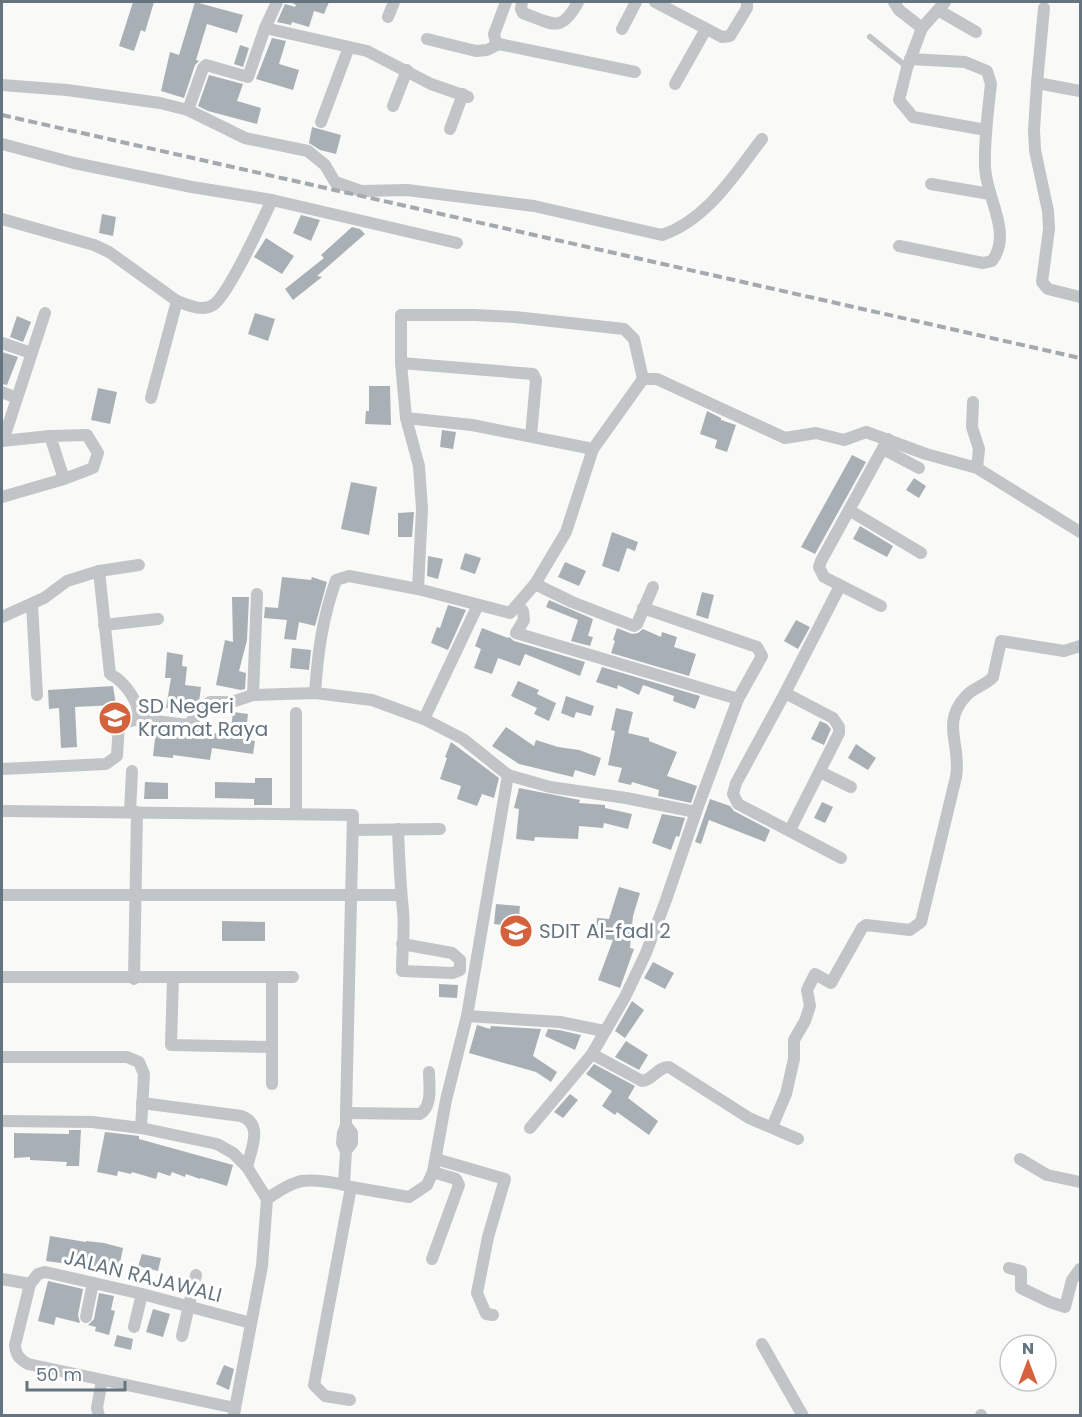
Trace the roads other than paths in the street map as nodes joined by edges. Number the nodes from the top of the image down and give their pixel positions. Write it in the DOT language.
graph roads {
  1 [pos="277,2"];
  2 [pos="394,2"];
  3 [pos="506,2"];
  4 [pos="522,2"];
  5 [pos="578,2"];
  6 [pos="636,2"];
  7 [pos="655,2"];
  8 [pos="747,2"];
  9 [pos="894,2"];
  10 [pos="942,6"];
  11 [pos="1044,8"];
  12 [pos="388,17"];
  13 [pos="265,27"];
  14 [pos="922,28"];
  15 [pos="622,29"];
  16 [pos="706,29"];
  17 [pos="976,32"];
  18 [pos="870,37"];
  19 [pos="427,39"];
  20 [pos="499,44"];
  21 [pos="349,47"];
  22 [pos="909,63"];
  23 [pos="407,70"];
  24 [pos="635,72"];
  25 [pos="1037,83"];
  26 [pos="675,84"];
  27 [pos="2,85"];
  28 [pos="1080,91"];
  29 [pos="393,106"];
  30 [pos="188,110"];
  31 [pos="321,122"];
  32 [pos="450,129"];
  33 [pos="986,130"];
  34 [pos="762,139"];
  35 [pos="2,144"];
  36 [pos="931,184"];
  37 [pos="990,194"];
  38 [pos="272,200"];
  39 [pos="2,219"];
  40 [pos="457,243"];
  41 [pos="899,246"];
  42 [pos="1080,297"];
  43 [pos="177,301"];
  44 [pos="45,313"];
  45 [pos="2,343"];
  46 [pos="31,353"];
  47 [pos="401,363"];
  48 [pos="643,379"];
  49 [pos="2,392"];
  50 [pos="17,398"];
  51 [pos="152,398"];
  52 [pos="973,402"];
  53 [pos="406,418"];
  54 [pos="50,436"];
  55 [pos="531,436"];
  56 [pos="577,437"];
  57 [pos="2,441"];
  58 [pos="885,444"];
  59 [pos="596,445"];
  60 [pos="919,468"];
  61 [pos="977,468"];
  62 [pos="64,479"];
  63 [pos="2,496"];
  64 [pos="849,510"];
  65 [pos="1080,532"];
  66 [pos="921,553"];
  67 [pos="139,565"];
  68 [pos="99,571"];
  69 [pos="535,584"];
  70 [pos="840,586"];
  71 [pos="653,587"];
  72 [pos="418,589"];
  73 [pos="257,594"];
  74 [pos="32,604"];
  75 [pos="478,605"];
  76 [pos="517,605"];
  77 [pos="881,606"];
  78 [pos="643,608"];
  79 [pos="2,617"];
  80 [pos="158,619"];
  81 [pos="104,625"];
  82 [pos="1080,646"];
  83 [pos="315,693"];
  84 [pos="785,693"];
  85 [pos="37,695"];
  86 [pos="253,695"];
  87 [pos="738,699"];
  88 [pos="296,713"];
  89 [pos="424,718"];
  90 [pos="139,719"];
  91 [pos="2,769"];
  92 [pos="132,771"];
  93 [pos="820,772"];
  94 [pos="508,775"];
  95 [pos="851,787"];
  96 [pos="2,811"];
  97 [pos="134,812"];
  98 [pos="696,812"];
  99 [pos="296,814"];
  100 [pos="398,829"];
  101 [pos="440,829"];
  102 [pos="353,830"];
  103 [pos="790,830"];
  104 [pos="841,858"];
  105 [pos="2,895"];
  106 [pos="135,895"];
  107 [pos="351,895"];
  108 [pos="400,895"];
  109 [pos="402,944"];
  110 [pos="2,977"];
  111 [pos="272,977"];
  112 [pos="293,977"];
  113 [pos="173,978"];
  114 [pos="134,979"];
  115 [pos="467,1016"];
  116 [pos="603,1030"];
  117 [pos="272,1047"];
  118 [pos="592,1054"];
  119 [pos="2,1057"];
  120 [pos="429,1072"];
  121 [pos="272,1084"];
  122 [pos="142,1103"];
  123 [pos="346,1119"];
  124 [pos="2,1121"];
  125 [pos="772,1126"];
  126 [pos="141,1128"];
  127 [pos="530,1128"];
  128 [pos="798,1139"];
  129 [pos="436,1159"];
  130 [pos="1020,1159"];
  131 [pos="247,1167"];
  132 [pos="433,1172"];
  133 [pos="1080,1182"];
  134 [pos="348,1186"];
  135 [pos="267,1199"];
  136 [pos="432,1259"];
  137 [pos="1009,1268"];
  138 [pos="1080,1269"];
  139 [pos="196,1275"];
  140 [pos="2,1280"];
  141 [pos="93,1282"];
  142 [pos="30,1284"];
  143 [pos="142,1294"];
  144 [pos="189,1307"];
  145 [pos="493,1315"];
  146 [pos="86,1317"];
  147 [pos="251,1323"];
  148 [pos="134,1327"];
  149 [pos="182,1336"];
  150 [pos="762,1344"];
  151 [pos="102,1380"];
  152 [pos="350,1400"];
  153 [pos="234,1412"];
  154 [pos="99,1416"];
  155 [pos="802,1416"];
  1 -- 13 [label="street"];
  2 -- 12 [label="street"];
  3 -- 20 [label="street"];
  4 -- 5 [label="street"];
  6 -- 15 [label="street"];
  7 -- 16 [label="street"];
  8 -- 16 [label="street"];
  9 -- 14 [label="street"];
  10 -- 14 [label="street"];
  10 -- 17 [label="street"];
  11 -- 25 [label="street"];
  13 -- 21 [label="street"];
  13 -- 30 [label="street"];
  14 -- 22 [label="street"];
  16 -- 26 [label="street"];
  18 -- 22 [label="lane"];
  19 -- 20 [label="street"];
  20 -- 24 [label="street"];
  21 -- 23 [label="street"];
  21 -- 31 [label="street"];
  22 -- 33 [label="street"];
  22 -- 33 [label="street"];
  23 -- 29 [label="street"];
  23 -- 32 [label="street"];
  25 -- 28 [label="street"];
  25 -- 42 [label="street"];
  27 -- 30 [label="street"];
  30 -- 34 [label="street"];
  33 -- 37 [label="street"];
  35 -- 38 [label="street"];
  36 -- 37 [label="street"];
  37 -- 41 [label="street"];
  38 -- 40 [label="street"];
  38 -- 43 [label="street"];
  39 -- 43 [label="street"];
  43 -- 51 [label="street"];
  44 -- 46 [label="street"];
  45 -- 46 [label="street"];
  46 -- 50 [label="street"];
  47 -- 48 [label="street"];
  47 -- 53 [label="street"];
  47 -- 55 [label="street"];
  48 -- 58 [label="street"];
  48 -- 59 [label="street"];
  49 -- 50 [label="street"];
  50 -- 57 [label="street"];
  52 -- 61 [label="street"];
  53 -- 55 [label="street"];
  53 -- 72 [label="street"];
  54 -- 57 [label="street"];
  54 -- 62 [label="street"];
  54 -- 62 [label="street"];
  55 -- 59 [label="street"];
  56 -- 59 [label="street"];
  58 -- 60 [label="street"];
  58 -- 61 [label="street"];
  58 -- 64 [label="street"];
  59 -- 69 [label="street"];
  61 -- 65 [label="street"];
  62 -- 63 [label="street"];
  64 -- 66 [label="street"];
  64 -- 70 [label="street"];
  67 -- 68 [label="street"];
  68 -- 74 [label="street"];
  68 -- 81 [label="street"];
  69 -- 76 [label="street"];
  69 -- 78 [label="street"];
  70 -- 77 [label="street"];
  70 -- 84 [label="street"];
  71 -- 78 [label="street"];
  72 -- 75 [label="street"];
  72 -- 83 [label="street"];
  73 -- 86 [label="street"];
  74 -- 79 [label="street"];
  74 -- 85 [label="street"];
  75 -- 76 [label="street"];
  75 -- 89 [label="street"];
  76 -- 87 [label="street"];
  78 -- 87 [label="street"];
  80 -- 81 [label="street"];
  81 -- 90 [label="street"];
  82 -- 125 [label="street"];
  83 -- 86 [label="street"];
  83 -- 89 [label="street"];
  84 -- 93 [label="street"];
  84 -- 103 [label="street"];
  86 -- 90 [label="street"];
  87 -- 98 [label="street"];
  88 -- 99 [label="street"];
  89 -- 94 [label="street"];
  90 -- 91 [label="street"];
  92 -- 97 [label="street"];
  93 -- 95 [label="street"];
  93 -- 103 [label="street"];
  94 -- 98 [label="street"];
  94 -- 115 [label="street"];
  96 -- 97 [label="street"];
  97 -- 99 [label="street"];
  97 -- 106 [label="street"];
  98 -- 116 [label="street"];
  99 -- 102 [label="street"];
  100 -- 101 [label="street"];
  100 -- 102 [label="street"];
  100 -- 108 [label="street"];
  102 -- 107 [label="street"];
  103 -- 104 [label="street"];
  105 -- 106 [label="street"];
  106 -- 107 [label="street"];
  106 -- 114 [label="street"];
  107 -- 108 [label="street"];
  107 -- 123 [label="street"];
  108 -- 109 [label="street"];
  109 -- 109 [label="street"];
  110 -- 114 [label="street"];
  111 -- 112 [label="street"];
  111 -- 113 [label="street"];
  111 -- 117 [label="street"];
  113 -- 114 [label="street"];
  113 -- 117 [label="street"];
  115 -- 116 [label="street"];
  115 -- 129 [label="street"];
  116 -- 118 [label="street"];
  117 -- 121 [label="street"];
  118 -- 125 [label="street"];
  118 -- 127 [label="street"];
  119 -- 122 [label="street"];
  120 -- 123 [label="street"];
  122 -- 126 [label="street"];
  122 -- 131 [label="street"];
  123 -- 134 [label="street"];
  124 -- 126 [label="street"];
  125 -- 128 [label="street"];
  126 -- 131 [label="street"];
  129 -- 132 [label="street"];
  129 -- 145 [label="street"];
  130 -- 133 [label="street"];
  131 -- 135 [label="street"];
  132 -- 134 [label="street"];
  132 -- 136 [label="street"];
  134 -- 135 [label="street"];
  134 -- 152 [label="street"];
  135 -- 147 [label="street"];
  137 -- 138 [label="street"];
  139 -- 144 [label="street"];
  140 -- 142 [label="street"];
  141 -- 142 [label="street, JALAN RAJAWALI"];
  141 -- 143 [label="street, JALAN RAJAWALI"];
  141 -- 146 [label="street"];
  142 -- 151 [label="street"];
  143 -- 144 [label="street, JALAN RAJAWALI"];
  143 -- 148 [label="street"];
  144 -- 147 [label="street, JALAN RAJAWALI"];
  144 -- 149 [label="street"];
  147 -- 153 [label="street"];
  150 -- 155 [label="street"];
  151 -- 153 [label="street"];
  151 -- 154 [label="street"];
}
